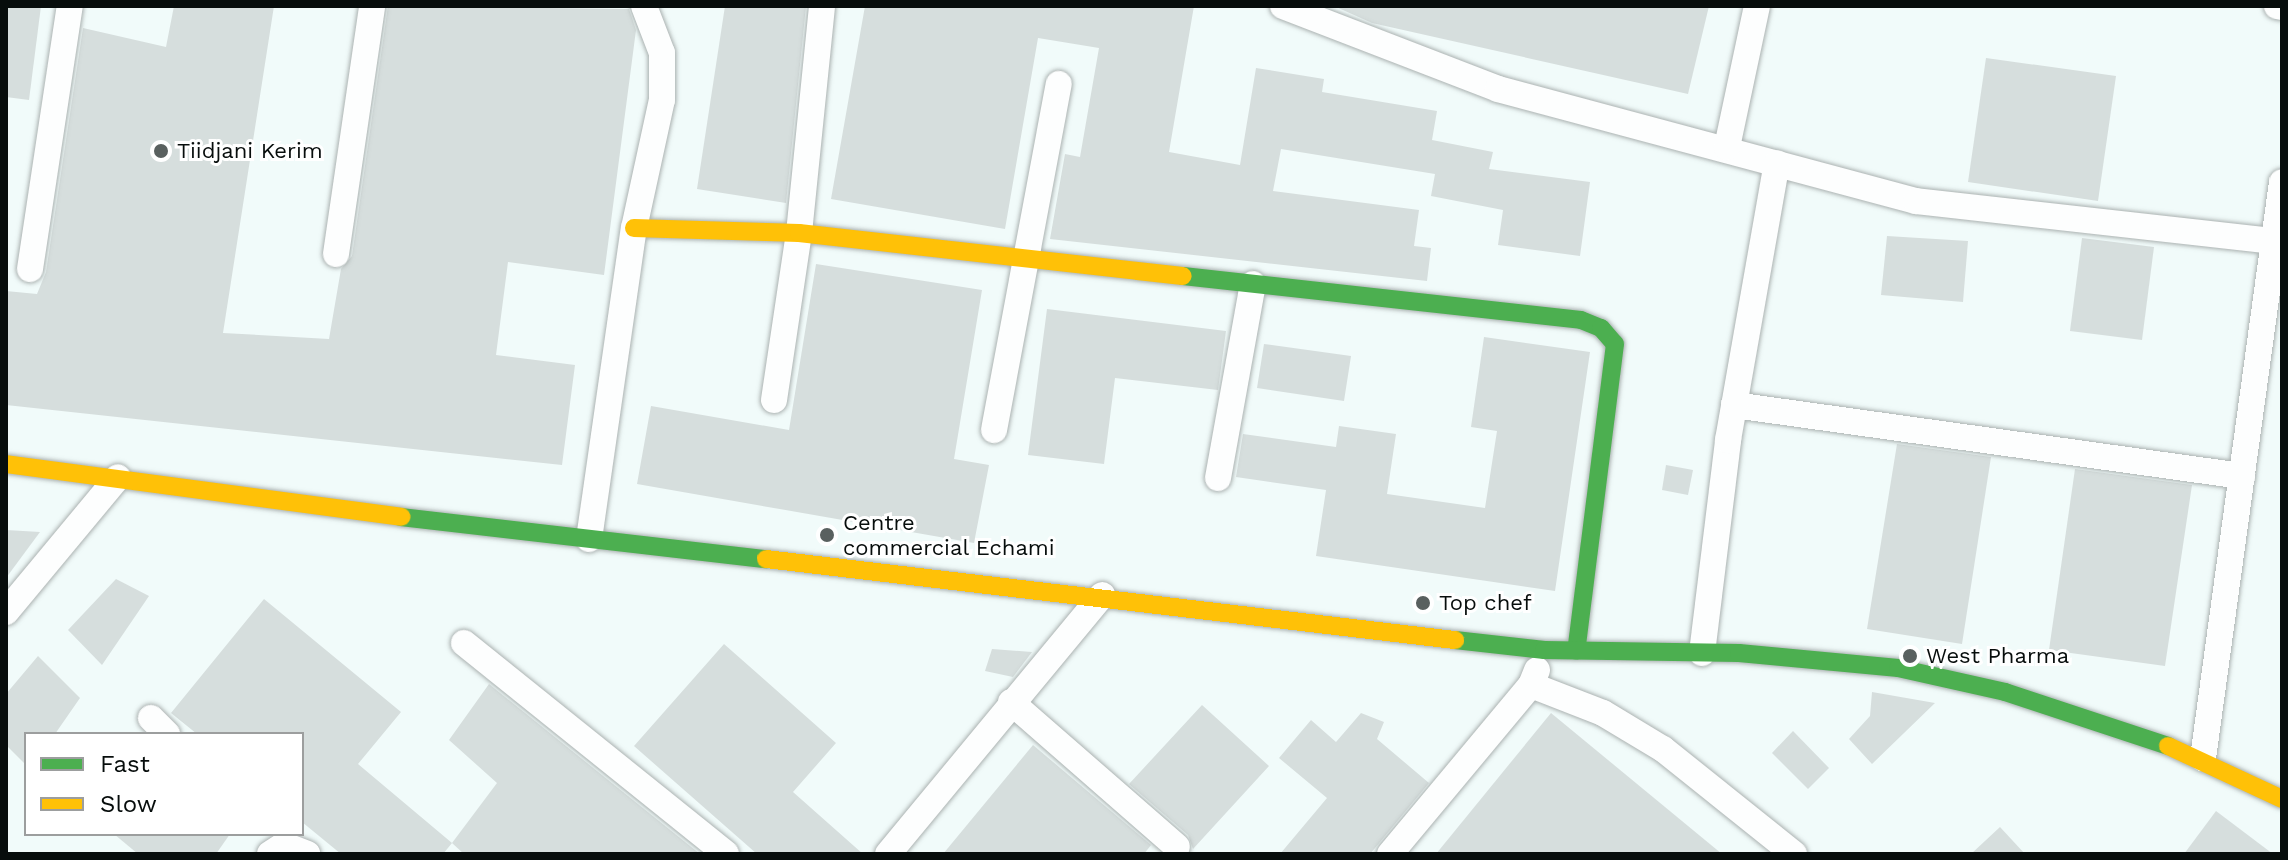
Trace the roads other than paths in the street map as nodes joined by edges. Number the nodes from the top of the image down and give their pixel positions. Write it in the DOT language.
graph roads {
  1 [pos="70,6"];
  2 [pos="372,6"];
  3 [pos="644,6"];
  4 [pos="822,6"];
  5 [pos="1283,6"];
  6 [pos="1757,6"];
  7 [pos="1059,84"];
  8 [pos="1727,147"];
  9 [pos="1777,163"];
  10 [pos="2282,182"];
  11 [pos="634,228"];
  12 [pos="799,233"];
  13 [pos="2275,241"];
  14 [pos="336,254"];
  15 [pos="1028,259"];
  16 [pos="30,269"];
  17 [pos="1253,284"];
  18 [pos="2282,361"];
  19 [pos="2257,372"];
  20 [pos="774,400"];
  21 [pos="1734,405"];
  22 [pos="994,430"];
  23 [pos="6,464"];
  24 [pos="2242,476"];
  25 [pos="118,477"];
  26 [pos="1218,478"];
  27 [pos="589,539"];
  28 [pos="1102,595"];
  29 [pos="6,612"];
  30 [pos="464,643"];
  31 [pos="1544,650"];
  32 [pos="1576,651"];
  33 [pos="1702,653"];
  34 [pos="1531,685"];
  35 [pos="1011,702"];
  36 [pos="2203,758"];
  37 [pos="2282,799"];
  38 [pos="1177,847"];
  39 [pos="726,854"];
  40 [pos="888,854"];
  41 [pos="1390,854"];
  42 [pos="1794,854"];
  1 -- 16 [label="street"];
  2 -- 14 [label="street"];
  3 -- 11 [label="street"];
  4 -- 12 [label="street"];
  5 -- 8 [label="street"];
  6 -- 8 [label="street"];
  7 -- 15 [label="street"];
  8 -- 9 [label="street"];
  9 -- 13 [label="street"];
  9 -- 21 [label="street"];
  10 -- 13 [label="street"];
  11 -- 12 [label="street"];
  11 -- 27 [label="street"];
  12 -- 15 [label="street"];
  12 -- 20 [label="street"];
  13 -- 19 [label="street"];
  15 -- 17 [label="street"];
  15 -- 22 [label="street"];
  17 -- 26 [label="street"];
  17 -- 32 [label="street"];
  18 -- 19 [label="street"];
  19 -- 24 [label="street"];
  21 -- 24 [label="street"];
  21 -- 33 [label="street"];
  23 -- 25 [label="street"];
  24 -- 36 [label="street"];
  25 -- 27 [label="street"];
  25 -- 29 [label="street"];
  27 -- 28 [label="street"];
  28 -- 31 [label="street"];
  28 -- 35 [label="street"];
  30 -- 39 [label="street"];
  31 -- 32 [label="street"];
  31 -- 34 [label="street"];
  32 -- 33 [label="street"];
  33 -- 36 [label="street"];
  34 -- 41 [label="street"];
  34 -- 42 [label="street"];
  35 -- 38 [label="street"];
  35 -- 40 [label="street"];
  36 -- 37 [label="street"];
}
